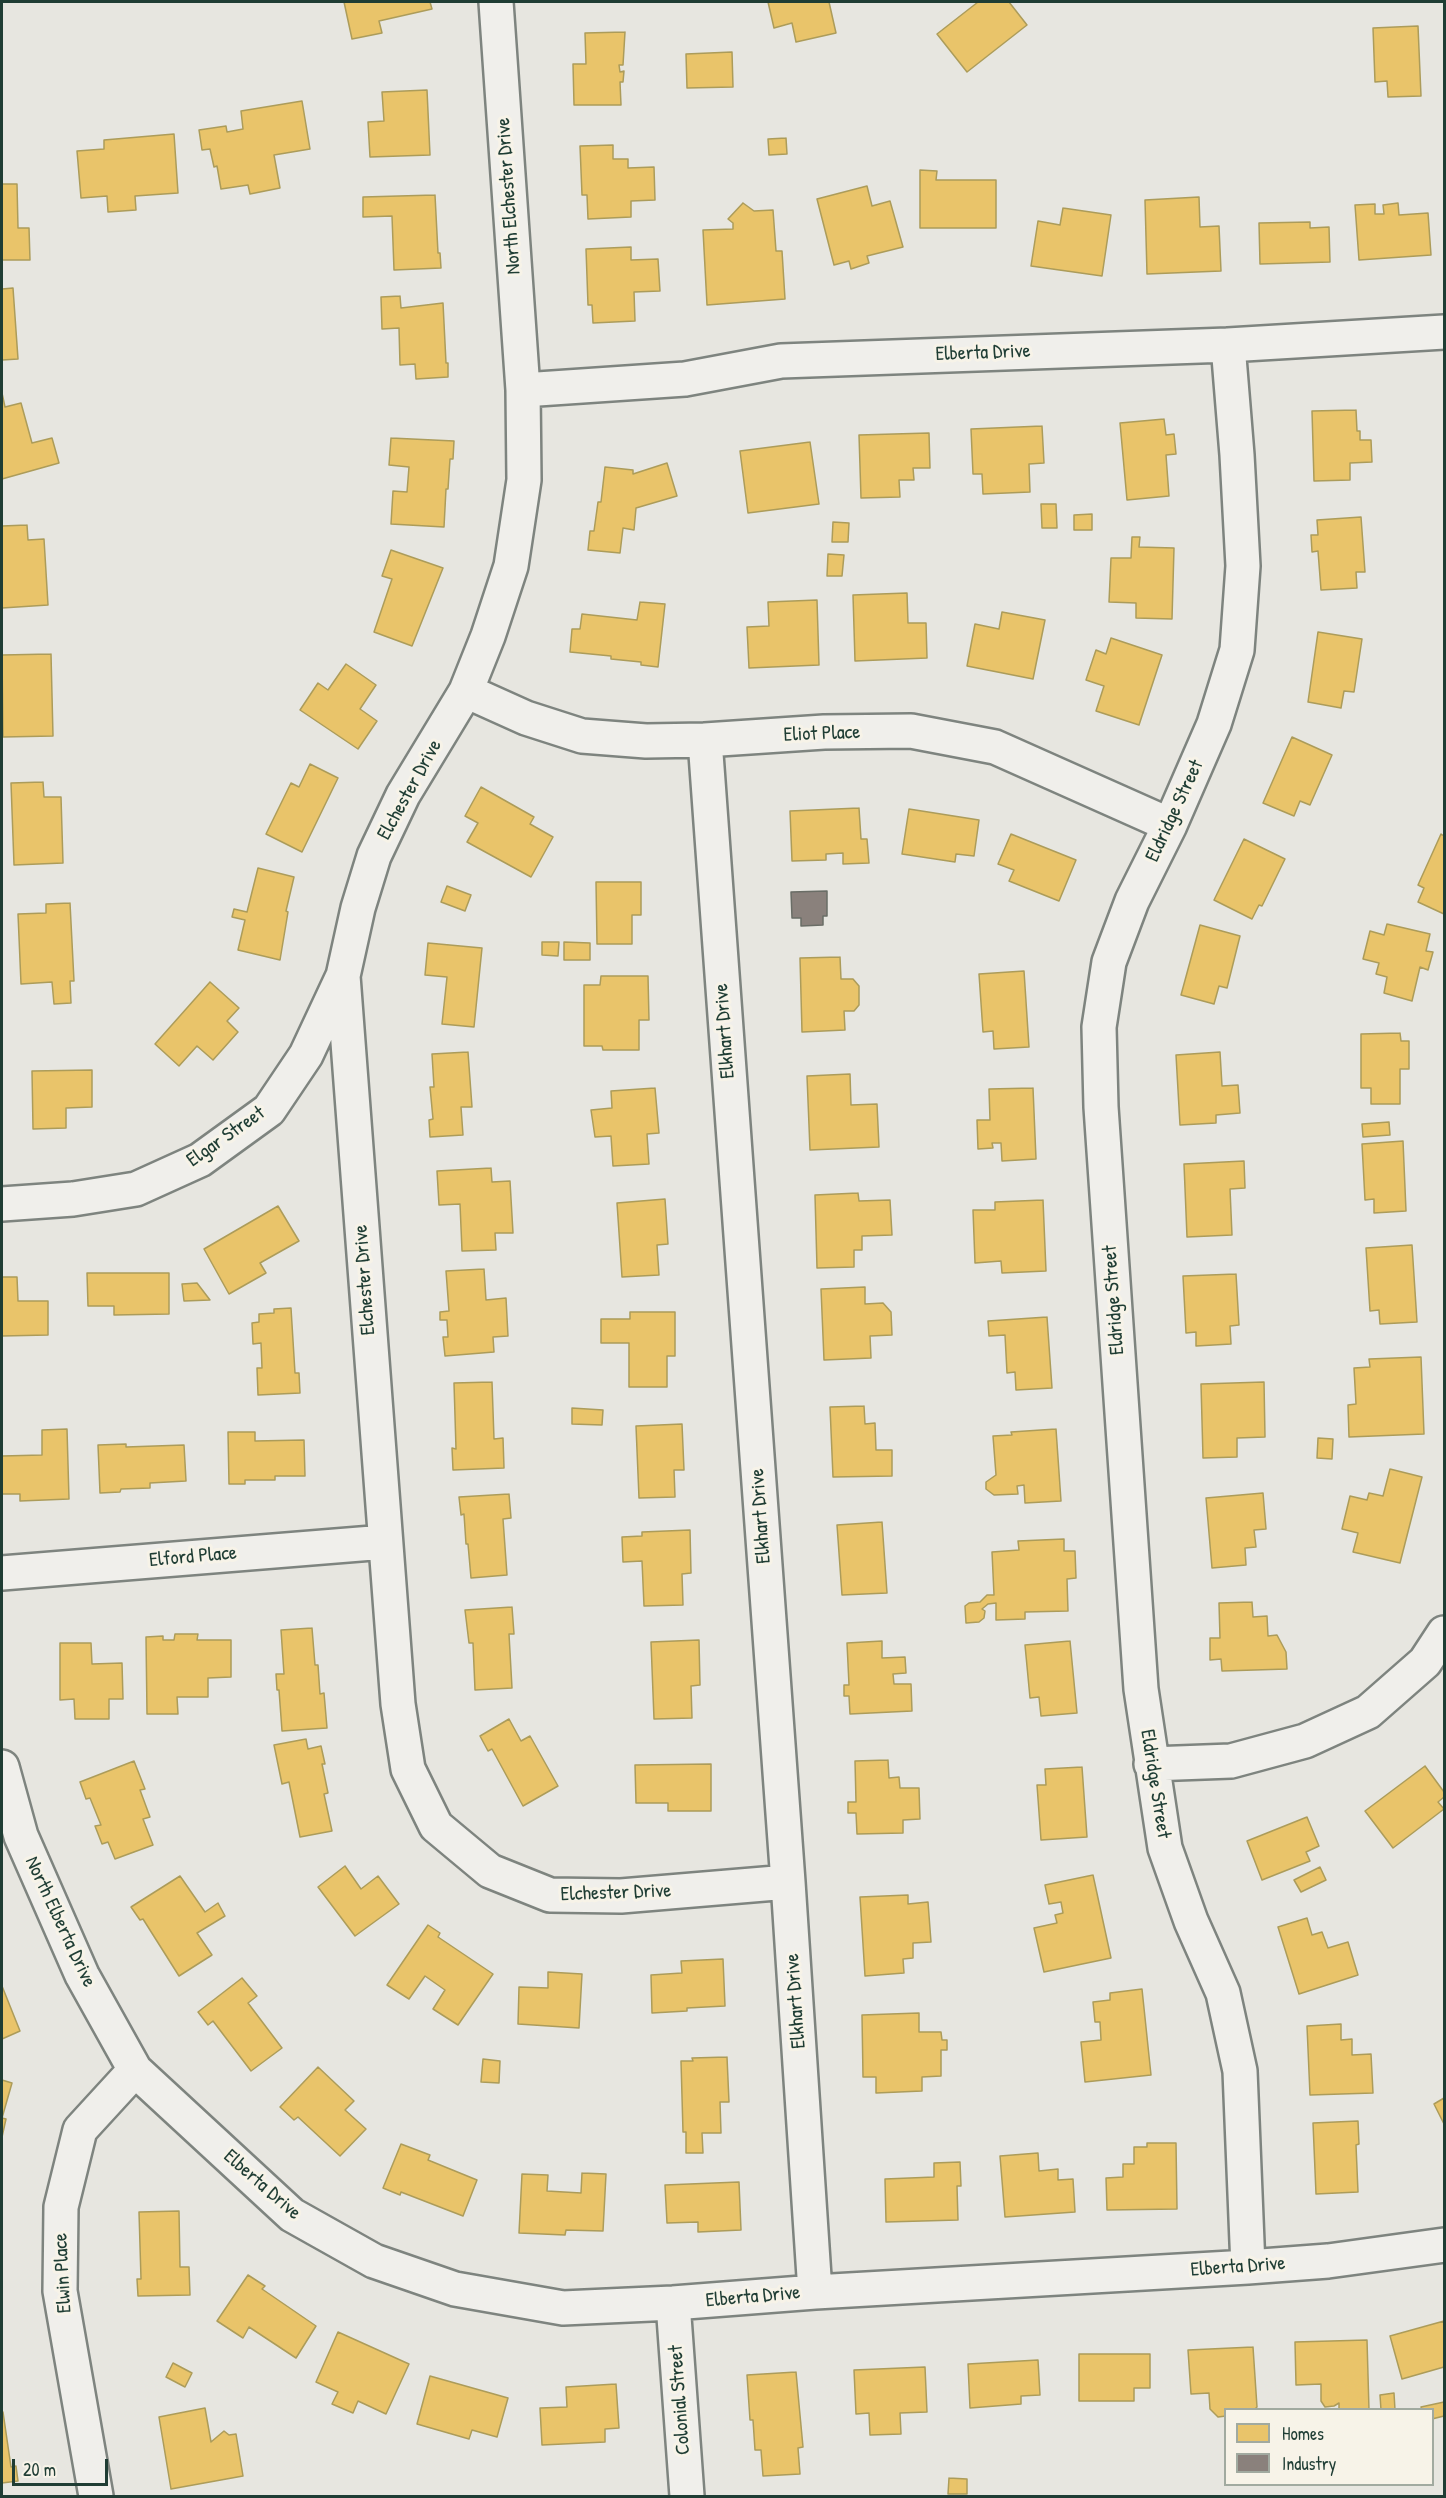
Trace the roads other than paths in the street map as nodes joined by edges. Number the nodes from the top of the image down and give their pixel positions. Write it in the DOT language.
graph roads {
  1 [pos="496,2"];
  2 [pos="1444,332"];
  3 [pos="1228,345"];
  4 [pos="523,390"];
  5 [pos="466,691"];
  6 [pos="705,740"];
  7 [pos="1170,825"];
  8 [pos="343,976"];
  9 [pos="2,1204"];
  10 [pos="385,1542"];
  11 [pos="2,1573"];
  12 [pos="1444,1633"];
  13 [pos="1151,1764"];
  14 [pos="2,1767"];
  15 [pos="788,1881"];
  16 [pos="135,2070"];
  17 [pos="1444,2245"];
  18 [pos="1248,2267"];
  19 [pos="815,2292"];
  20 [pos="673,2303"];
  21 [pos="96,2496"];
  22 [pos="687,2496"];
  1 -- 4 [label="street, North Elchester Drive"];
  2 -- 3 [label="street, Elberta Drive"];
  3 -- 4 [label="street, Elberta Drive"];
  3 -- 7 [label="street, Eldridge Street"];
  4 -- 5 [label="street, Elchester Drive"];
  5 -- 6 [label="street, Eliot Place"];
  5 -- 8 [label="street, Elchester Drive"];
  6 -- 7 [label="street, Eliot Place"];
  6 -- 15 [label="street, Elkhart Drive"];
  7 -- 13 [label="street, Eldridge Street"];
  8 -- 9 [label="street, Elgar Street"];
  8 -- 10 [label="street, Elchester Drive"];
  10 -- 11 [label="street, Elford Place"];
  10 -- 15 [label="street, Elchester Drive"];
  12 -- 13 [label="street"];
  13 -- 18 [label="street, Eldridge Street"];
  14 -- 16 [label="street, North Elberta Drive"];
  15 -- 19 [label="street, Elkhart Drive"];
  16 -- 20 [label="street, Elberta Drive"];
  16 -- 21 [label="street, Elwin Place"];
  17 -- 18 [label="street, Elberta Drive"];
  18 -- 19 [label="street, Elberta Drive"];
  19 -- 20 [label="street, Elberta Drive"];
  20 -- 22 [label="street, Colonial Street"];
}
